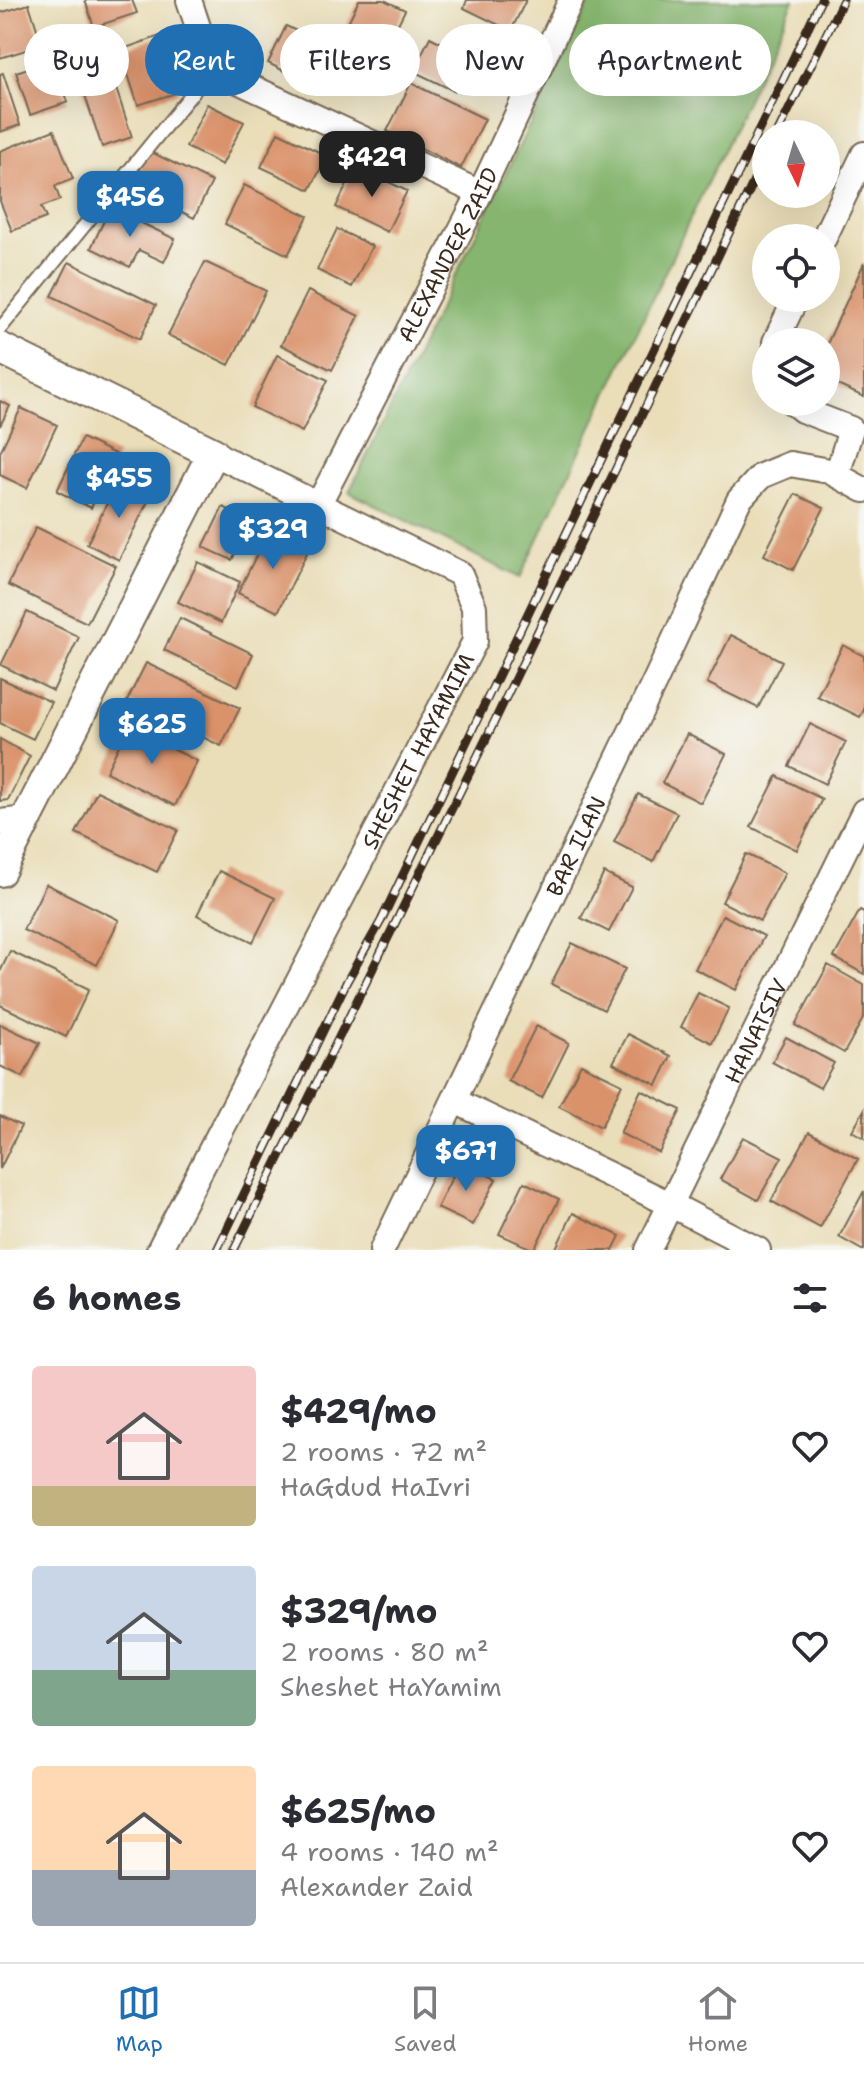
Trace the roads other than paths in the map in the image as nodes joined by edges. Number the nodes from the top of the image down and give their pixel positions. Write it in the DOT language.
graph roads {
  1 [pos="189,0"];
  2 [pos="571,0"];
  3 [pos="197,24"];
  4 [pos="264,93"];
  5 [pos="190,96"];
  6 [pos="864,154"];
  7 [pos="480,193"];
  8 [pos="831,224"];
  9 [pos="0,329"];
  10 [pos="0,348"];
  11 [pos="817,416"];
  12 [pos="213,453"];
  13 [pos="837,475"];
  14 [pos="864,490"];
  15 [pos="318,505"];
  16 [pos="864,811"];
  17 [pos="14,820"];
  18 [pos="0,871"];
  19 [pos="455,1101"];
  20 [pos="670,1204"];
  21 [pos="159,1250"];
  22 [pos="382,1250"];
  23 [pos="648,1250"];
  24 [pos="758,1250"];
  1 -- 3 [label="street"];
  2 -- 7 [label="street, ALEXANDER ZAID"];
  4 -- 7 [label="street"];
  5 -- 9 [label="lane"];
  6 -- 8 [label="street"];
  7 -- 15 [label="street, ALEXANDER ZAID"];
  10 -- 12 [label="street, SHESHET HAYAMIM"];
  11 -- 13 [label="street"];
  12 -- 15 [label="street, SHESHET HAYAMIM"];
  12 -- 17 [label="street"];
  13 -- 14 [label="street"];
  13 -- 19 [label="street, BAR ILAN"];
  15 -- 21 [label="street, SHESHET HAYAMIM"];
  16 -- 20 [label="street, HANATSIV"];
  17 -- 18 [label="street"];
  19 -- 20 [label="street"];
  19 -- 22 [label="street, BAR ILAN"];
  20 -- 23 [label="street, HANATSIV"];
  20 -- 24 [label="street"];
}
